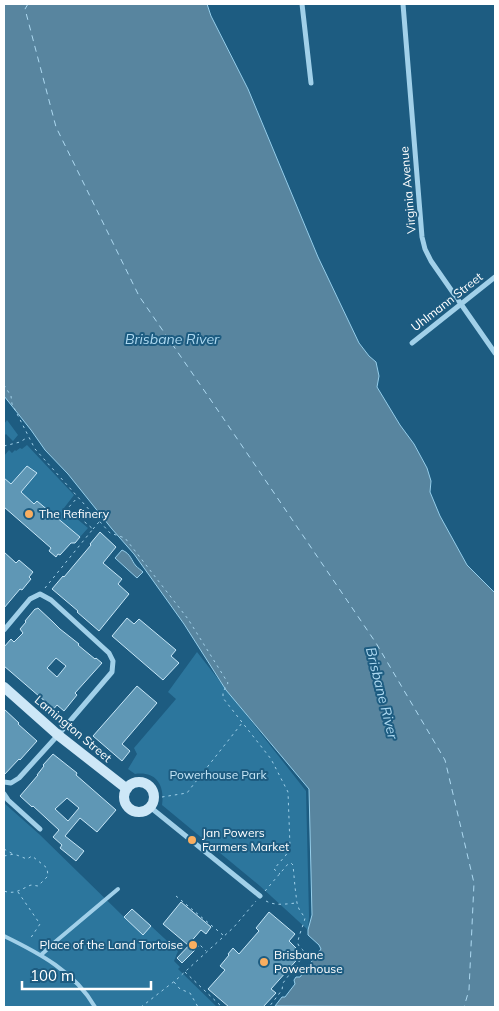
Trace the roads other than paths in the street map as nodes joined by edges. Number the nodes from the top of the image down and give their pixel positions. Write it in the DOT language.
graph roads {
  1 [pos="302,4"];
  2 [pos="398,4"];
  3 [pos="403,4"];
  4 [pos="311,83"];
  5 [pos="495,277"];
  6 [pos="461,304"];
  7 [pos="412,342"];
  8 [pos="495,352"];
  9 [pos="4,630"];
  10 [pos="4,687"];
  11 [pos="58,735"];
  12 [pos="4,782"];
  13 [pos="126,789"];
  14 [pos="4,792"];
  15 [pos="150,807"];
  16 [pos="40,829"];
  17 [pos="118,889"];
  18 [pos="260,896"];
  19 [pos="4,936"];
  20 [pos="41,956"];
  21 [pos="95,1007"];
  1 -- 4 [label="street"];
  2 -- 3 [label="street"];
  3 -- 6 [label="street, Virginia Avenue"];
  5 -- 6 [label="street, Uhlmann Street"];
  6 -- 7 [label="street, Uhlmann Street"];
  6 -- 8 [label="street, Virginia Avenue"];
  9 -- 11 [label="street"];
  10 -- 11 [label="street, Lamington Street"];
  11 -- 12 [label="street"];
  11 -- 13 [label="street, Lamington Street"];
  12 -- 14 [label="street"];
  13 -- 15 [label="street"];
  13 -- 15 [label="street"];
  14 -- 16 [label="street"];
  15 -- 18 [label="street"];
  17 -- 20 [label="lane"];
  19 -- 20 [label="lane"];
  20 -- 21 [label="lane"];
}
